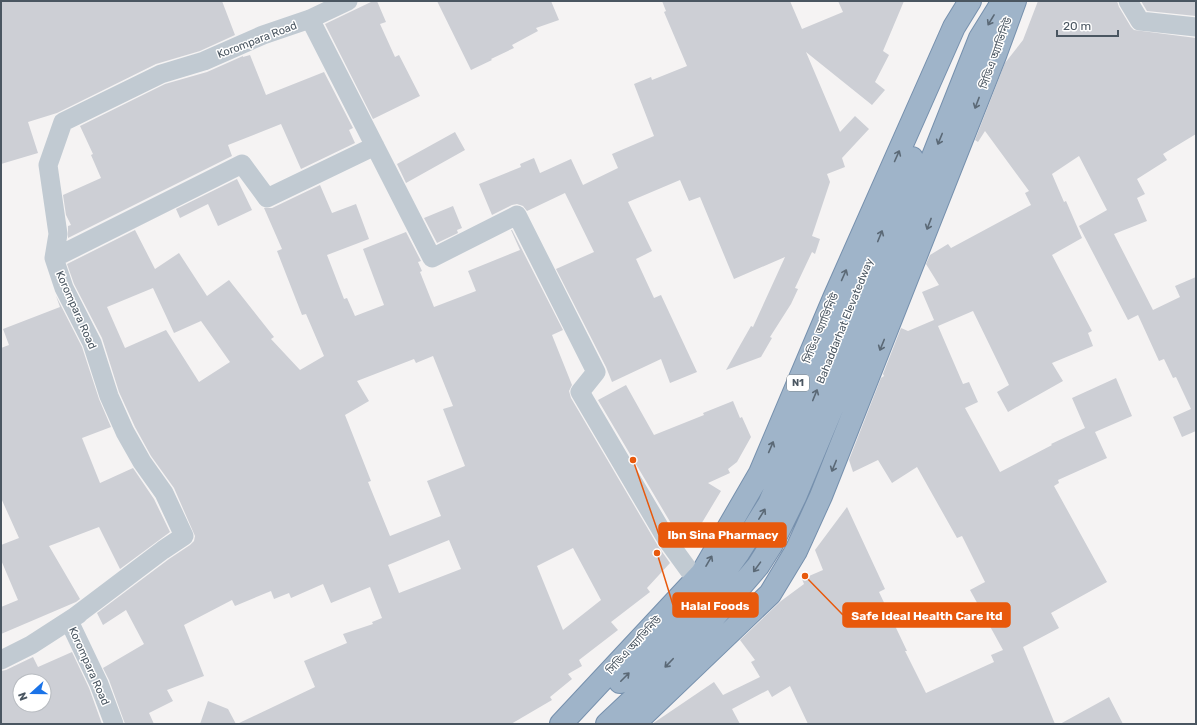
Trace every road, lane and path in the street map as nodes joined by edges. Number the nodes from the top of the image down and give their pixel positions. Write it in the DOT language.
graph roads {
  1 [pos="348,1"];
  2 [pos="970,1"];
  3 [pos="979,1"];
  4 [pos="1003,1"];
  5 [pos="1015,1"];
  6 [pos="1128,1"];
  7 [pos="310,19"];
  8 [pos="1196,27"];
  9 [pos="972,35"];
  10 [pos="376,146"];
  11 [pos="54,258"];
  12 [pos="696,580"];
  13 [pos="101,598"];
  14 [pos="69,621"];
  15 [pos="1,660"];
  16 [pos="114,724"];
  17 [pos="561,724"];
  18 [pos="578,724"];
  19 [pos="607,724"];
  20 [pos="634,724"];
  1 -- 7 [label="street, Korompara Road"];
  12 -- 2 [label="highway, সিডিএ অ্যাভিনিউ / N1, one-way"];
  3 -- 9 [label="highway, Bahaddarhat Elevatedway"];
  4 -- 9 [label="highway, Bahaddarhat Elevatedway, one-way"];
  5 -- 20 [label="highway, সিডিএ অ্যাভিনিউ, one-way"];
  6 -- 8 [label="street"];
  7 -- 10 [label="street"];
  7 -- 11 [label="street, Korompara Road"];
  18 -- 9 [label="highway, Bahaddarhat Elevatedway / N1, one-way"];
  9 -- 19 [label="highway, Bahaddarhat Elevatedway, one-way"];
  10 -- 11 [label="street"];
  10 -- 12 [label="street"];
  11 -- 14 [label="street, Korompara Road"];
  12 -- 17 [label="highway, সিডিএ অ্যাভিনিউ / N1"];
  13 -- 14 [label="street"];
  14 -- 15 [label="street"];
  14 -- 16 [label="street, Korompara Road"];
}
